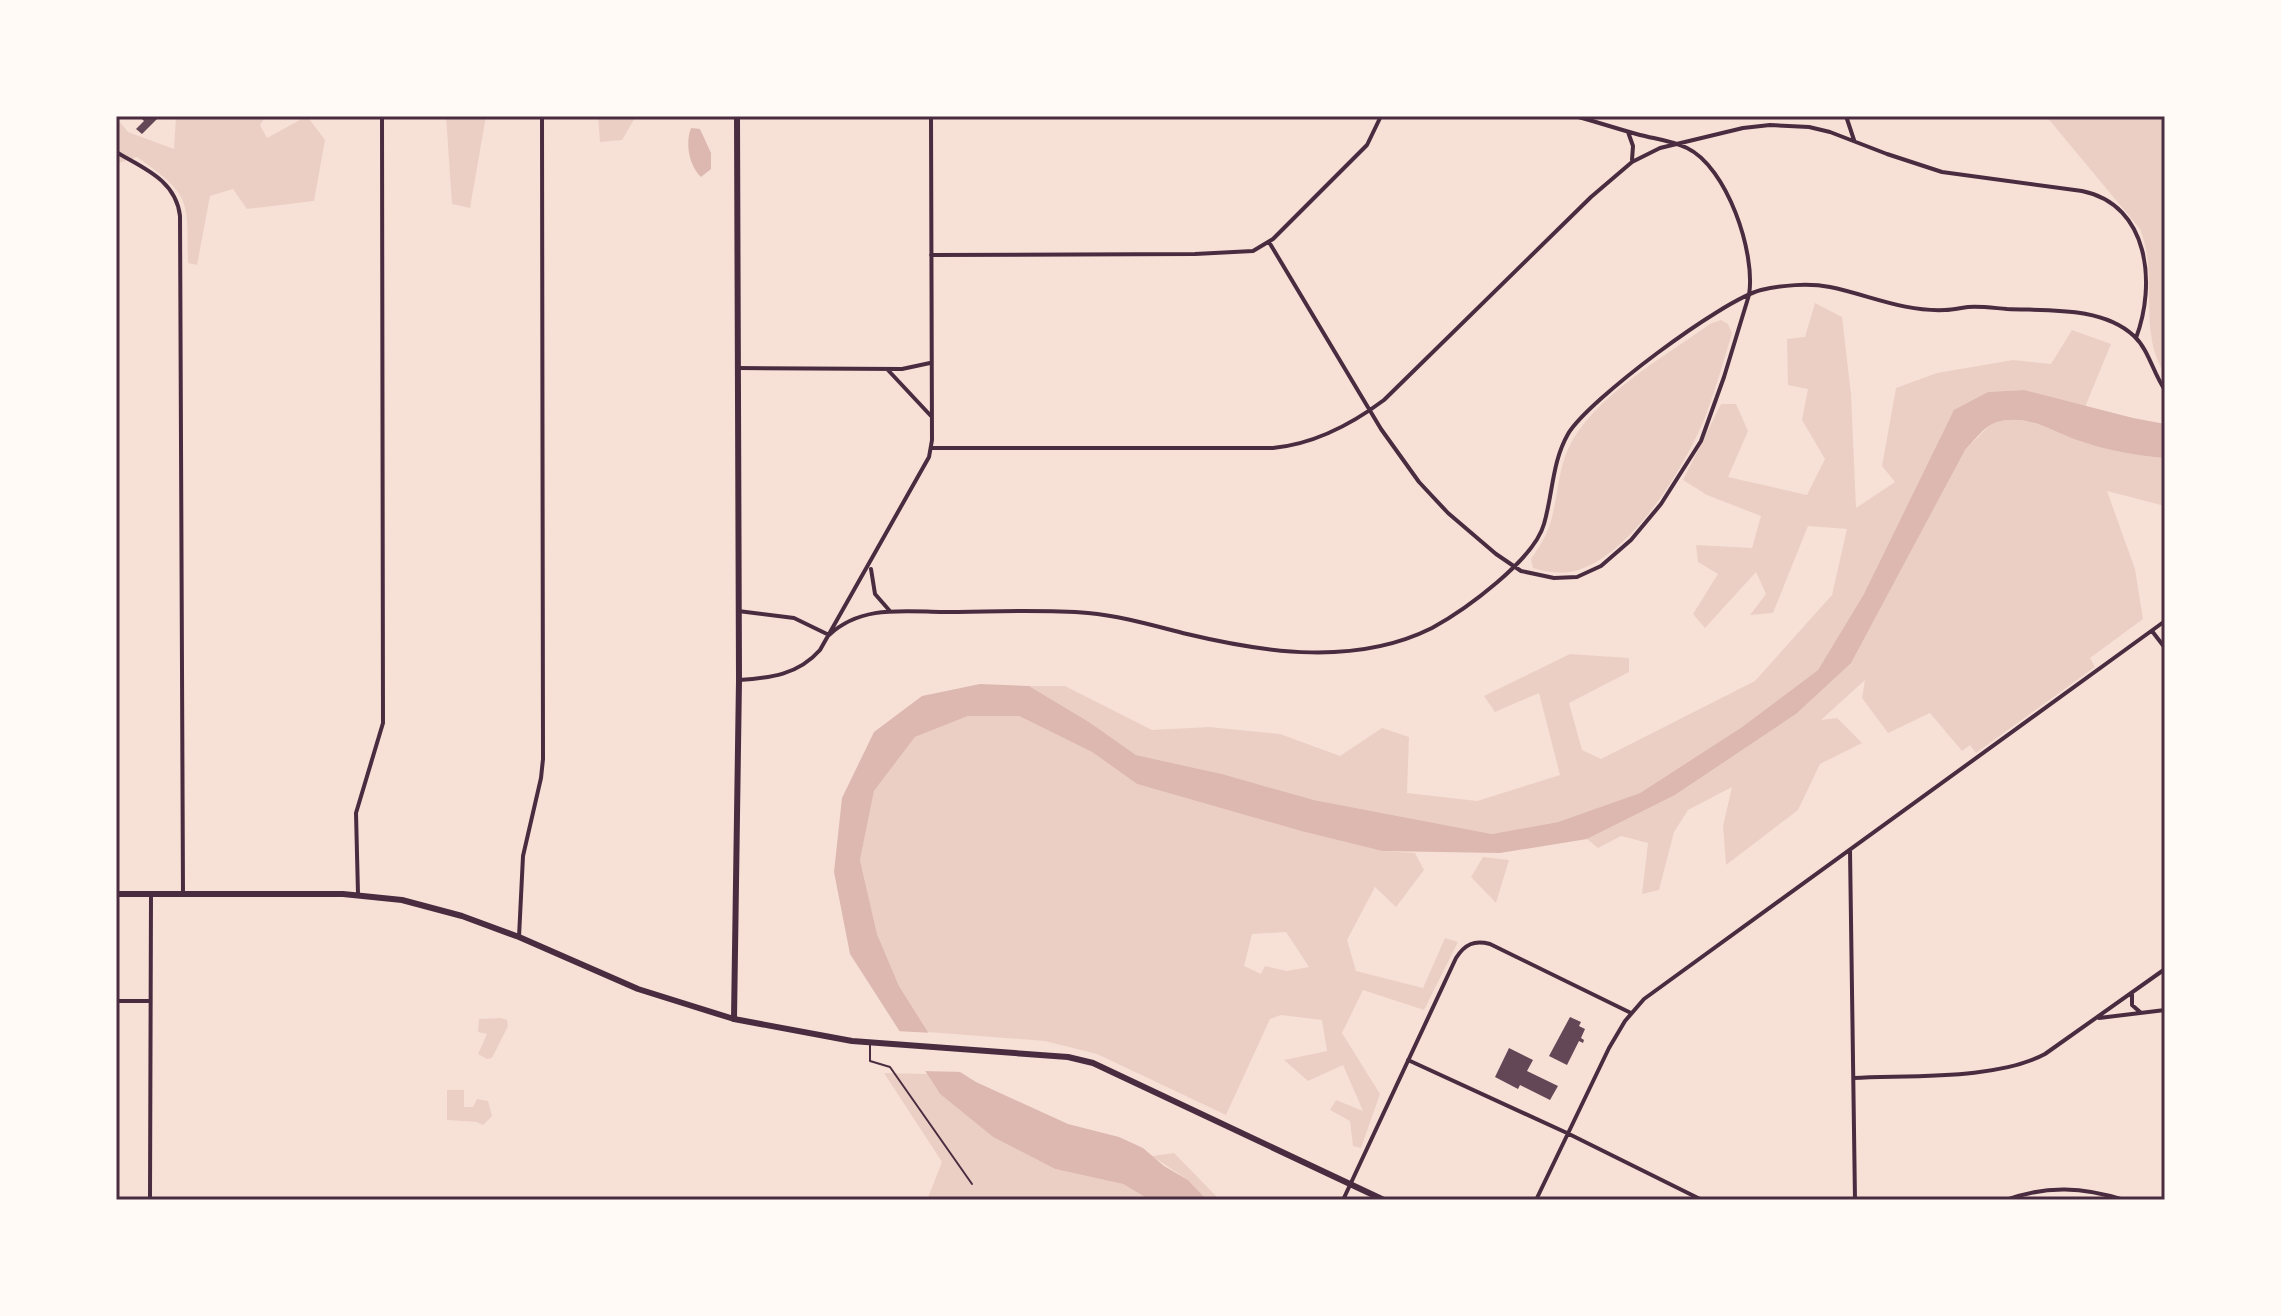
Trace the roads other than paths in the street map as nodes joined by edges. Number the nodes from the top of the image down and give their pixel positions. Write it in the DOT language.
graph roads {
  1 [pos="382,116"];
  2 [pos="542,116"];
  3 [pos="737,116"];
  4 [pos="931,116"];
  5 [pos="1381,116"];
  6 [pos="1575,116"];
  7 [pos="1846,116"];
  8 [pos="1628,132"];
  9 [pos="1854,141"];
  10 [pos="1678,144"];
  11 [pos="116,152"];
  12 [pos="1632,162"];
  13 [pos="1269,242"];
  14 [pos="931,255"];
  15 [pos="1749,295"];
  16 [pos="2136,338"];
  17 [pos="930,363"];
  18 [pos="738,368"];
  19 [pos="887,369"];
  20 [pos="2165,390"];
  21 [pos="1371,411"];
  22 [pos="931,416"];
  23 [pos="931,448"];
  24 [pos="872,563"];
  25 [pos="1514,566"];
  26 [pos="738,611"];
  27 [pos="891,611"];
  28 [pos="2165,621"];
  29 [pos="2152,631"];
  30 [pos="829,635"];
  31 [pos="2165,648"];
  32 [pos="739,680"];
  33 [pos="1850,849"];
  34 [pos="116,894"];
  35 [pos="151,894"];
  36 [pos="183,894"];
  37 [pos="358,894"];
  38 [pos="519,937"];
  39 [pos="2165,969"];
  40 [pos="2132,994"];
  41 [pos="116,1001"];
  42 [pos="150,1001"];
  43 [pos="2165,1010"];
  44 [pos="2146,1012"];
  45 [pos="1631,1013"];
  46 [pos="2097,1018"];
  47 [pos="734,1019"];
  48 [pos="870,1043"];
  49 [pos="1408,1060"];
  50 [pos="1854,1078"];
  51 [pos="1567,1133"];
  52 [pos="972,1184"];
  53 [pos="1351,1184"];
  54 [pos="150,1200"];
  55 [pos="1343,1200"];
  56 [pos="1384,1200"];
  57 [pos="1536,1200"];
  58 [pos="1702,1200"];
  59 [pos="1855,1200"];
  60 [pos="2006,1200"];
  61 [pos="2124,1200"];
  1 -- 37 [label="street"];
  2 -- 38 [label="street"];
  3 -- 18 [label="main road"];
  4 -- 14 [label="street"];
  5 -- 13 [label="street"];
  6 -- 8 [label="street"];
  7 -- 9 [label="street"];
  8 -- 10 [label="street"];
  8 -- 12 [label="street"];
  9 -- 10 [label="street"];
  9 -- 16 [label="street"];
  10 -- 12 [label="street"];
  10 -- 15 [label="street"];
  11 -- 36 [label="street"];
  12 -- 21 [label="street"];
  13 -- 14 [label="street"];
  13 -- 21 [label="street"];
  14 -- 17 [label="street"];
  15 -- 16 [label="street"];
  15 -- 25 [label="street"];
  15 -- 25 [label="street"];
  16 -- 20 [label="street"];
  17 -- 19 [label="street"];
  17 -- 22 [label="street"];
  18 -- 19 [label="street"];
  18 -- 26 [label="main road"];
  19 -- 22 [label="street"];
  21 -- 23 [label="street"];
  21 -- 25 [label="street"];
  22 -- 23 [label="street"];
  23 -- 24 [label="street"];
  24 -- 27 [label="street"];
  24 -- 30 [label="street"];
  25 -- 27 [label="street"];
  26 -- 30 [label="street"];
  26 -- 32 [label="main road"];
  27 -- 30 [label="street"];
  28 -- 29 [label="street"];
  29 -- 31 [label="street"];
  29 -- 33 [label="street"];
  30 -- 32 [label="street"];
  32 -- 47 [label="main road"];
  33 -- 45 [label="street"];
  33 -- 50 [label="street"];
  34 -- 35 [label="main road"];
  35 -- 36 [label="main road"];
  35 -- 42 [label="street"];
  36 -- 37 [label="main road"];
  37 -- 38 [label="main road"];
  38 -- 47 [label="main road"];
  39 -- 40 [label="street"];
  40 -- 44 [label="street"];
  40 -- 46 [label="street"];
  41 -- 42 [label="street"];
  42 -- 54 [label="street"];
  43 -- 44 [label="street"];
  44 -- 46 [label="street"];
  45 -- 49 [label="street"];
  45 -- 51 [label="street"];
  46 -- 50 [label="street"];
  47 -- 48 [label="main road"];
  48 -- 52 [label="lane"];
  48 -- 53 [label="main road"];
  49 -- 51 [label="street"];
  49 -- 53 [label="street"];
  50 -- 59 [label="street"];
  51 -- 57 [label="street"];
  51 -- 58 [label="street"];
  53 -- 55 [label="street"];
  53 -- 56 [label="main road"];
  60 -- 61 [label="street"];
}
